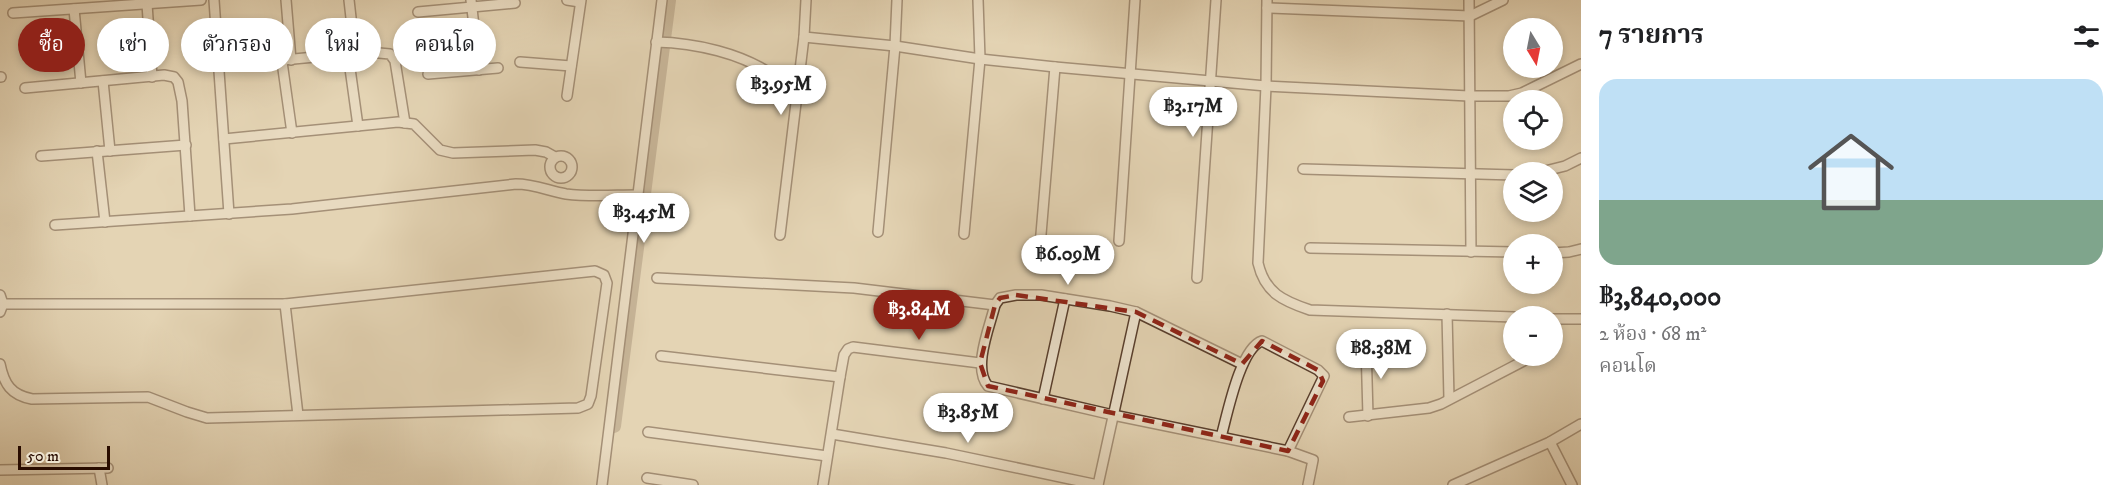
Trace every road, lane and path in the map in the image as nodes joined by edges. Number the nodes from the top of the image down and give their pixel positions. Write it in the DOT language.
graph roads {
  1 [pos="201,0"];
  2 [pos="214,0"];
  3 [pos="286,0"];
  4 [pos="349,0"];
  5 [pos="567,0"];
  6 [pos="662,0"];
  7 [pos="806,0"];
  8 [pos="897,0"];
  9 [pos="978,0"];
  10 [pos="1135,0"];
  11 [pos="1216,0"];
  12 [pos="1469,0"];
  13 [pos="1503,0"];
  14 [pos="580,1"];
  15 [pos="140,3"];
  16 [pos="471,3"];
  17 [pos="515,3"];
  18 [pos="1267,4"];
  19 [pos="70,6"];
  20 [pos="418,12"];
  21 [pos="13,13"];
  22 [pos="1470,16"];
  23 [pos="215,18"];
  24 [pos="286,18"];
  25 [pos="350,18"];
  26 [pos="473,18"];
  27 [pos="804,37"];
  28 [pos="660,42"];
  29 [pos="895,46"];
  30 [pos="381,54"];
  31 [pos="980,59"];
  32 [pos="520,62"];
  33 [pos="1581,64"];
  34 [pos="572,66"];
  35 [pos="1055,67"];
  36 [pos="219,72"];
  37 [pos="287,72"];
  38 [pos="354,72"];
  39 [pos="454,72"];
  40 [pos="1131,73"];
  41 [pos="428,74"];
  42 [pos="152,76"];
  43 [pos="1210,80"];
  44 [pos="103,81"];
  45 [pos="81,83"];
  46 [pos="1266,86"];
  47 [pos="775,87"];
  48 [pos="25,88"];
  49 [pos="567,96"];
  50 [pos="1469,96"];
  51 [pos="405,123"];
  52 [pos="358,126"];
  53 [pos="291,133"];
  54 [pos="224,139"];
  55 [pos="186,145"];
  56 [pos="97,151"];
  57 [pos="110,151"];
  58 [pos="41,156"];
  59 [pos="555,157"];
  60 [pos="1581,158"];
  61 [pos="1563,166"];
  62 [pos="1303,169"];
  63 [pos="1472,174"];
  64 [pos="1503,175"];
  65 [pos="562,178"];
  66 [pos="565,194"];
  67 [pos="637,195"];
  68 [pos="229,214"];
  69 [pos="190,216"];
  70 [pos="105,222"];
  71 [pos="55,225"];
  72 [pos="878,232"];
  73 [pos="964,234"];
  74 [pos="780,235"];
  75 [pos="1119,240"];
  76 [pos="1041,246"];
  77 [pos="1310,248"];
  78 [pos="1581,249"];
  79 [pos="1471,252"];
  80 [pos="1503,252"];
  81 [pos="1563,252"];
  82 [pos="657,278"];
  83 [pos="1197,278"];
  84 [pos="1065,299"];
  85 [pos="1,304"];
  86 [pos="285,304"];
  87 [pos="995,304"];
  88 [pos="1136,312"];
  89 [pos="1447,314"];
  90 [pos="1503,317"];
  91 [pos="1563,319"];
  92 [pos="1581,319"];
  93 [pos="1366,345"];
  94 [pos="661,356"];
  95 [pos="0,363"];
  96 [pos="980,363"];
  97 [pos="1242,364"];
  98 [pos="1513,366"];
  99 [pos="840,377"];
  100 [pos="1043,399"];
  101 [pos="1449,399"];
  102 [pos="298,415"];
  103 [pos="1113,415"];
  104 [pos="1368,416"];
  105 [pos="1349,417"];
  106 [pos="1581,424"];
  107 [pos="648,432"];
  108 [pos="832,434"];
  109 [pos="1221,437"];
  110 [pos="1550,442"];
  111 [pos="1288,451"];
  112 [pos="827,456"];
  113 [pos="0,470"];
  114 [pos="647,478"];
  115 [pos="102,485"];
  116 [pos="602,485"];
  117 [pos="693,485"];
  118 [pos="823,485"];
  119 [pos="1098,485"];
  120 [pos="1308,485"];
  121 [pos="1453,485"];
  122 [pos="1572,485"];
  1 -- 15 [label="street"];
  2 -- 23 [label="street"];
  3 -- 24 [label="street"];
  4 -- 25 [label="street"];
  5 -- 14 [label="street"];
  6 -- 28 [label="street"];
  7 -- 27 [label="street"];
  8 -- 29 [label="street"];
  9 -- 31 [label="street"];
  10 -- 40 [label="street"];
  11 -- 43 [label="street"];
  12 -- 22 [label="street"];
  13 -- 22 [label="street"];
  14 -- 34 [label="street"];
  15 -- 19 [label="street"];
  15 -- 42 [label="street"];
  16 -- 17 [label="street"];
  16 -- 20 [label="street"];
  16 -- 26 [label="street"];
  18 -- 22 [label="street"];
  18 -- 46 [label="street"];
  19 -- 21 [label="street"];
  19 -- 45 [label="street"];
  22 -- 50 [label="street"];
  27 -- 29 [label="street"];
  27 -- 74 [label="street"];
  28 -- 47 [label="street"];
  28 -- 67 [label="street"];
  29 -- 31 [label="street"];
  29 -- 72 [label="street"];
  30 -- 51 [label="street"];
  31 -- 35 [label="street"];
  31 -- 73 [label="street"];
  32 -- 34 [label="street"];
  33 -- 50 [label="street"];
  34 -- 49 [label="street"];
  35 -- 40 [label="street"];
  35 -- 76 [label="street"];
  36 -- 54 [label="street"];
  37 -- 53 [label="street"];
  38 -- 52 [label="street"];
  39 -- 41 [label="street"];
  40 -- 43 [label="street"];
  40 -- 75 [label="street"];
  42 -- 44 [label="street"];
  42 -- 55 [label="street"];
  43 -- 46 [label="street"];
  43 -- 83 [label="street"];
  44 -- 45 [label="street"];
  44 -- 57 [label="street"];
  45 -- 48 [label="street"];
  46 -- 50 [label="street"];
  46 -- 89 [label="street"];
  50 -- 63 [label="street"];
  51 -- 52 [label="street"];
  51 -- 59 [label="street"];
  52 -- 53 [label="street"];
  53 -- 54 [label="street"];
  54 -- 68 [label="street"];
  55 -- 57 [label="street"];
  55 -- 69 [label="street"];
  56 -- 57 [label="street"];
  56 -- 58 [label="street"];
  56 -- 70 [label="street"];
  59 -- 65 [label="street"];
  59 -- 65 [label="street"];
  60 -- 61 [label="street"];
  62 -- 63 [label="street"];
  63 -- 64 [label="street"];
  63 -- 79 [label="street"];
  65 -- 66 [label="street"];
  66 -- 67 [label="street"];
  66 -- 68 [label="street"];
  67 -- 116 [label="street"];
  68 -- 69 [label="street"];
  69 -- 70 [label="street"];
  70 -- 71 [label="street"];
  77 -- 79 [label="street"];
  78 -- 81 [label="street"];
  79 -- 80 [label="street"];
  82 -- 87 [label="street"];
  84 -- 87 [label="street"];
  84 -- 88 [label="street"];
  84 -- 100 [label="street"];
  85 -- 86 [label="street"];
  86 -- 102 [label="street"];
  86 -- 102 [label="street"];
  87 -- 96 [label="street"];
  88 -- 97 [label="street"];
  88 -- 103 [label="street"];
  89 -- 90 [label="street"];
  89 -- 101 [label="street"];
  91 -- 92 [label="street"];
  93 -- 104 [label="street"];
  94 -- 99 [label="street"];
  95 -- 102 [label="street"];
  96 -- 99 [label="street"];
  96 -- 100 [label="street"];
  97 -- 109 [label="street"];
  97 -- 111 [label="street"];
  98 -- 101 [label="street"];
  99 -- 108 [label="street"];
  100 -- 103 [label="street"];
  101 -- 104 [label="street"];
  103 -- 109 [label="street"];
  103 -- 119 [label="street"];
  104 -- 105 [label="street"];
  106 -- 110 [label="street"];
  107 -- 112 [label="street"];
  108 -- 112 [label="street"];
  108 -- 119 [label="street"];
  109 -- 111 [label="street"];
  110 -- 121 [label="street"];
  110 -- 122 [label="street"];
  111 -- 120 [label="street"];
  112 -- 118 [label="street"];
  113 -- 115 [label="street"];
  114 -- 117 [label="street"];
}
